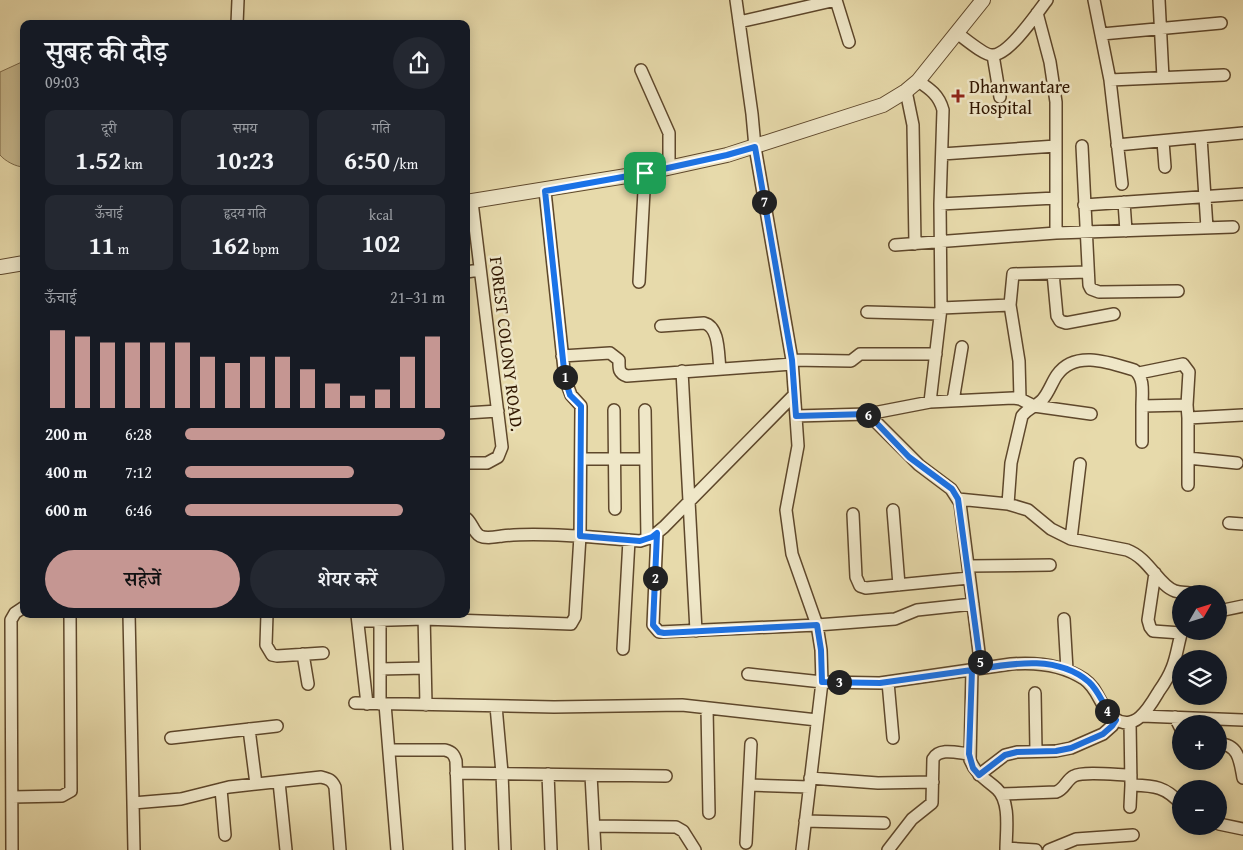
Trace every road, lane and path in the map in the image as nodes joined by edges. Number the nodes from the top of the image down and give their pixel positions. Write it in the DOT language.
graph roads {
  1 [pos="238,0"];
  2 [pos="736,0"];
  3 [pos="836,0"];
  4 [pos="984,0"];
  5 [pos="1047,0"];
  6 [pos="1094,0"];
  7 [pos="1159,0"];
  8 [pos="1036,13"];
  9 [pos="237,20"];
  10 [pos="739,22"];
  11 [pos="1221,24"];
  12 [pos="1161,29"];
  13 [pos="957,33"];
  14 [pos="1102,34"];
  15 [pos="849,42"];
  16 [pos="993,55"];
  17 [pos="641,70"];
  18 [pos="1224,75"];
  19 [pos="1163,78"];
  20 [pos="1110,80"];
  21 [pos="918,81"];
  22 [pos="906,91"];
  23 [pos="1000,97"];
  24 [pos="1243,133"];
  25 [pos="1201,137"];
  26 [pos="1163,141"];
  27 [pos="1117,145"];
  28 [pos="1056,146"];
  29 [pos="1082,146"];
  30 [pos="755,147"];
  31 [pos="942,154"];
  32 [pos="669,168"];
  33 [pos="1165,168"];
  34 [pos="645,173"];
  35 [pos="1122,184"];
  36 [pos="545,191"];
  37 [pos="1243,194"];
  38 [pos="1204,196"];
  39 [pos="1056,198"];
  40 [pos="470,202"];
  41 [pos="1124,202"];
  42 [pos="940,204"];
  43 [pos="1084,205"];
  44 [pos="470,208"];
  45 [pos="1233,227"];
  46 [pos="1207,228"];
  47 [pos="1126,231"];
  48 [pos="1085,232"];
  49 [pos="1056,233"];
  50 [pos="941,243"];
  51 [pos="915,244"];
  52 [pos="895,245"];
  53 [pos="20,264"];
  54 [pos="0,267"];
  55 [pos="480,270"];
  56 [pos="470,271"];
  57 [pos="1088,272"];
  58 [pos="1053,273"];
  59 [pos="639,282"];
  60 [pos="1178,291"];
  61 [pos="1010,305"];
  62 [pos="941,311"];
  63 [pos="866,312"];
  64 [pos="1114,314"];
  65 [pos="661,326"];
  66 [pos="962,346"];
  67 [pos="936,354"];
  68 [pos="562,356"];
  69 [pos="792,362"];
  70 [pos="720,369"];
  71 [pos="682,371"];
  72 [pos="1139,373"];
  73 [pos="794,395"];
  74 [pos="1020,399"];
  75 [pos="953,401"];
  76 [pos="930,402"];
  77 [pos="1187,405"];
  78 [pos="1034,406"];
  79 [pos="1142,406"];
  80 [pos="614,410"];
  81 [pos="645,410"];
  82 [pos="498,411"];
  83 [pos="470,414"];
  84 [pos="868,414"];
  85 [pos="1091,414"];
  86 [pos="1243,415"];
  87 [pos="796,416"];
  88 [pos="1188,418"];
  89 [pos="1142,442"];
  90 [pos="1188,458"];
  91 [pos="581,459"];
  92 [pos="614,459"];
  93 [pos="645,459"];
  94 [pos="470,462"];
  95 [pos="1237,463"];
  96 [pos="1080,464"];
  97 [pos="1188,485"];
  98 [pos="958,499"];
  99 [pos="690,501"];
  100 [pos="1008,504"];
  101 [pos="615,509"];
  102 [pos="894,510"];
  103 [pos="853,514"];
  104 [pos="470,521"];
  105 [pos="1230,523"];
  106 [pos="1243,524"];
  107 [pos="657,533"];
  108 [pos="580,536"];
  109 [pos="1071,539"];
  110 [pos="629,540"];
  111 [pos="647,540"];
  112 [pos="1050,565"];
  113 [pos="968,572"];
  114 [pos="1155,573"];
  115 [pos="900,584"];
  116 [pos="1172,590"];
  117 [pos="973,604"];
  118 [pos="1243,606"];
  119 [pos="1228,609"];
  120 [pos="20,610"];
  121 [pos="70,618"];
  122 [pos="129,618"];
  123 [pos="267,618"];
  124 [pos="358,618"];
  125 [pos="365,618"];
  126 [pos="409,618"];
  127 [pos="424,618"];
  128 [pos="445,618"];
  129 [pos="1064,619"];
  130 [pos="380,620"];
  131 [pos="817,625"];
  132 [pos="696,631"];
  133 [pos="1172,632"];
  134 [pos="1180,640"];
  135 [pos="623,648"];
  136 [pos="323,652"];
  137 [pos="303,654"];
  138 [pos="6,657"];
  139 [pos="426,668"];
  140 [pos="380,669"];
  141 [pos="977,669"];
  142 [pos="1067,670"];
  143 [pos="748,674"];
  144 [pos="822,682"];
  145 [pos="888,682"];
  146 [pos="308,684"];
  147 [pos="1036,693"];
  148 [pos="383,704"];
  149 [pos="426,705"];
  150 [pos="496,706"];
  151 [pos="707,708"];
  152 [pos="1142,716"];
  153 [pos="1172,717"];
  154 [pos="1227,719"];
  155 [pos="817,720"];
  156 [pos="1116,720"];
  157 [pos="1243,720"];
  158 [pos="1130,722"];
  159 [pos="277,726"];
  160 [pos="249,729"];
  161 [pos="171,738"];
  162 [pos="893,738"];
  163 [pos="6,744"];
  164 [pos="751,744"];
  165 [pos="1227,746"];
  166 [pos="389,750"];
  167 [pos="1036,752"];
  168 [pos="969,754"];
  169 [pos="456,773"];
  170 [pos="502,773"];
  171 [pos="548,774"];
  172 [pos="591,775"];
  173 [pos="979,775"];
  174 [pos="666,776"];
  175 [pos="1243,778"];
  176 [pos="1131,780"];
  177 [pos="279,782"];
  178 [pos="810,782"];
  179 [pos="933,782"];
  180 [pos="256,784"];
  181 [pos="749,785"];
  182 [pos="221,789"];
  183 [pos="1001,794"];
  184 [pos="1172,794"];
  185 [pos="12,797"];
  186 [pos="133,803"];
  187 [pos="1130,807"];
  188 [pos="709,813"];
  189 [pos="805,821"];
  190 [pos="884,823"];
  191 [pos="594,826"];
  192 [pos="1227,826"];
  193 [pos="1243,829"];
  194 [pos="226,835"];
  195 [pos="1133,835"];
  196 [pos="746,843"];
  197 [pos="1006,849"];
  198 [pos="12,850"];
  199 [pos="134,850"];
  200 [pos="286,850"];
  201 [pos="340,850"];
  202 [pos="396,850"];
  203 [pos="459,850"];
  204 [pos="505,850"];
  205 [pos="551,850"];
  206 [pos="595,850"];
  207 [pos="695,850"];
  208 [pos="802,850"];
  209 [pos="888,850"];
  210 [pos="1036,850"];
  211 [pos="1048,850"];
  1 -- 9 [label="street"];
  2 -- 10 [label="street"];
  3 -- 10 [label="street"];
  3 -- 15 [label="street"];
  4 -- 13 [label="street"];
  5 -- 8 [label="street"];
  6 -- 14 [label="street"];
  7 -- 12 [label="street"];
  8 -- 16 [label="street"];
  8 -- 28 [label="street"];
  10 -- 30 [label="street"];
  11 -- 12 [label="street"];
  12 -- 14 [label="street"];
  12 -- 19 [label="street"];
  13 -- 16 [label="street"];
  13 -- 21 [label="street"];
  14 -- 20 [label="street"];
  16 -- 23 [label="street"];
  17 -- 32 [label="street"];
  18 -- 19 [label="street"];
  19 -- 20 [label="street"];
  20 -- 27 [label="street"];
  21 -- 22 [label="street"];
  21 -- 31 [label="street"];
  22 -- 30 [label="street"];
  22 -- 51 [label="street"];
  24 -- 25 [label="street"];
  25 -- 26 [label="street"];
  25 -- 38 [label="street"];
  26 -- 27 [label="street"];
  26 -- 33 [label="street"];
  27 -- 35 [label="street"];
  28 -- 31 [label="street"];
  28 -- 39 [label="street"];
  29 -- 43 [label="street"];
  30 -- 32 [label="street"];
  30 -- 69 [label="street"];
  31 -- 42 [label="street"];
  32 -- 34 [label="street"];
  34 -- 36 [label="street"];
  34 -- 59 [label="street"];
  36 -- 40 [label="street"];
  36 -- 68 [label="street"];
  37 -- 38 [label="street"];
  38 -- 41 [label="street"];
  38 -- 46 [label="street"];
  39 -- 42 [label="street"];
  39 -- 49 [label="street"];
  41 -- 43 [label="street"];
  41 -- 47 [label="street"];
  42 -- 50 [label="street"];
  43 -- 48 [label="street"];
  44 -- 55 [label="street, FOREST COLONY ROAD."];
  45 -- 46 [label="street"];
  46 -- 47 [label="street"];
  47 -- 48 [label="street"];
  48 -- 49 [label="street"];
  48 -- 57 [label="street"];
  49 -- 50 [label="street"];
  50 -- 51 [label="street"];
  50 -- 62 [label="street"];
  51 -- 52 [label="street"];
  53 -- 54 [label="street"];
  55 -- 56 [label="street"];
  55 -- 82 [label="street, FOREST COLONY ROAD."];
  57 -- 58 [label="street"];
  57 -- 60 [label="street"];
  58 -- 61 [label="street"];
  58 -- 64 [label="street"];
  61 -- 62 [label="street"];
  61 -- 74 [label="street"];
  62 -- 63 [label="street"];
  62 -- 67 [label="street"];
  65 -- 70 [label="street"];
  66 -- 75 [label="street"];
  67 -- 69 [label="street"];
  67 -- 76 [label="street"];
  68 -- 71 [label="street"];
  68 -- 91 [label="street"];
  69 -- 70 [label="street"];
  69 -- 73 [label="street"];
  70 -- 71 [label="street"];
  71 -- 99 [label="street"];
  72 -- 77 [label="street"];
  72 -- 78 [label="street"];
  72 -- 79 [label="street"];
  73 -- 87 [label="street"];
  73 -- 99 [label="street"];
  74 -- 75 [label="street"];
  74 -- 78 [label="street"];
  75 -- 76 [label="street"];
  76 -- 84 [label="street"];
  77 -- 79 [label="street"];
  77 -- 88 [label="street"];
  78 -- 85 [label="street"];
  78 -- 100 [label="street"];
  79 -- 89 [label="street"];
  80 -- 92 [label="street"];
  81 -- 93 [label="street"];
  82 -- 83 [label="street"];
  82 -- 94 [label="street, FOREST COLONY ROAD."];
  84 -- 87 [label="street"];
  84 -- 98 [label="street"];
  86 -- 88 [label="street"];
  87 -- 131 [label="street"];
  88 -- 90 [label="street"];
  90 -- 95 [label="street"];
  90 -- 97 [label="street"];
  91 -- 92 [label="street"];
  91 -- 108 [label="street"];
  92 -- 93 [label="street"];
  92 -- 101 [label="street"];
  93 -- 111 [label="street"];
  96 -- 109 [label="street"];
  98 -- 100 [label="street"];
  98 -- 113 [label="street"];
  99 -- 107 [label="street"];
  99 -- 132 [label="street"];
  100 -- 109 [label="street"];
  102 -- 115 [label="street"];
  103 -- 115 [label="street"];
  104 -- 108 [label="street"];
  105 -- 106 [label="street"];
  107 -- 111 [label="street"];
  107 -- 132 [label="street"];
  108 -- 110 [label="street"];
  108 -- 128 [label="street"];
  109 -- 114 [label="street"];
  110 -- 111 [label="street"];
  110 -- 135 [label="street"];
  112 -- 113 [label="street"];
  113 -- 115 [label="street"];
  113 -- 117 [label="street"];
  114 -- 116 [label="street"];
  114 -- 133 [label="street"];
  117 -- 131 [label="street"];
  117 -- 141 [label="street"];
  118 -- 119 [label="street"];
  120 -- 138 [label="street"];
  121 -- 185 [label="street"];
  122 -- 186 [label="street"];
  123 -- 137 [label="street"];
  124 -- 148 [label="street"];
  125 -- 130 [label="street"];
  126 -- 130 [label="street"];
  127 -- 139 [label="street"];
  129 -- 142 [label="street"];
  130 -- 140 [label="street"];
  131 -- 132 [label="street"];
  131 -- 144 [label="street"];
  134 -- 152 [label="street"];
  136 -- 137 [label="street"];
  137 -- 146 [label="street"];
  138 -- 163 [label="street"];
  139 -- 140 [label="street"];
  139 -- 149 [label="street"];
  140 -- 148 [label="street"];
  141 -- 142 [label="street"];
  141 -- 145 [label="street"];
  141 -- 168 [label="street"];
  142 -- 156 [label="street"];
  143 -- 144 [label="street"];
  144 -- 145 [label="street"];
  144 -- 155 [label="street"];
  145 -- 162 [label="street"];
  147 -- 167 [label="street"];
  148 -- 149 [label="street"];
  148 -- 166 [label="street"];
  149 -- 150 [label="street"];
  150 -- 151 [label="street"];
  150 -- 170 [label="street"];
  151 -- 155 [label="street"];
  151 -- 188 [label="street"];
  152 -- 153 [label="street"];
  152 -- 158 [label="street"];
  154 -- 157 [label="street"];
  155 -- 178 [label="street"];
  156 -- 158 [label="street"];
  156 -- 167 [label="street"];
  158 -- 176 [label="street"];
  159 -- 160 [label="street"];
  160 -- 161 [label="street"];
  160 -- 180 [label="street"];
  163 -- 185 [label="street"];
  164 -- 181 [label="street"];
  165 -- 175 [label="street"];
  166 -- 169 [label="street"];
  166 -- 202 [label="street"];
  167 -- 173 [label="street"];
  168 -- 173 [label="street"];
  168 -- 179 [label="street"];
  169 -- 170 [label="street"];
  169 -- 203 [label="street"];
  170 -- 171 [label="street"];
  170 -- 204 [label="street"];
  171 -- 172 [label="street"];
  171 -- 205 [label="street"];
  172 -- 174 [label="street"];
  172 -- 191 [label="street"];
  173 -- 183 [label="street"];
  176 -- 183 [label="street"];
  176 -- 184 [label="street"];
  176 -- 187 [label="street"];
  177 -- 180 [label="street"];
  177 -- 200 [label="street"];
  177 -- 201 [label="street"];
  178 -- 179 [label="street"];
  178 -- 181 [label="street"];
  178 -- 189 [label="street"];
  179 -- 209 [label="street"];
  180 -- 182 [label="street"];
  181 -- 196 [label="street"];
  182 -- 186 [label="street"];
  182 -- 194 [label="street"];
  183 -- 197 [label="street"];
  185 -- 198 [label="street"];
  186 -- 199 [label="street"];
  189 -- 190 [label="street"];
  189 -- 208 [label="street"];
  191 -- 206 [label="street"];
  191 -- 207 [label="street"];
  192 -- 193 [label="street"];
  195 -- 211 [label="street"];
  197 -- 210 [label="street"];
}
